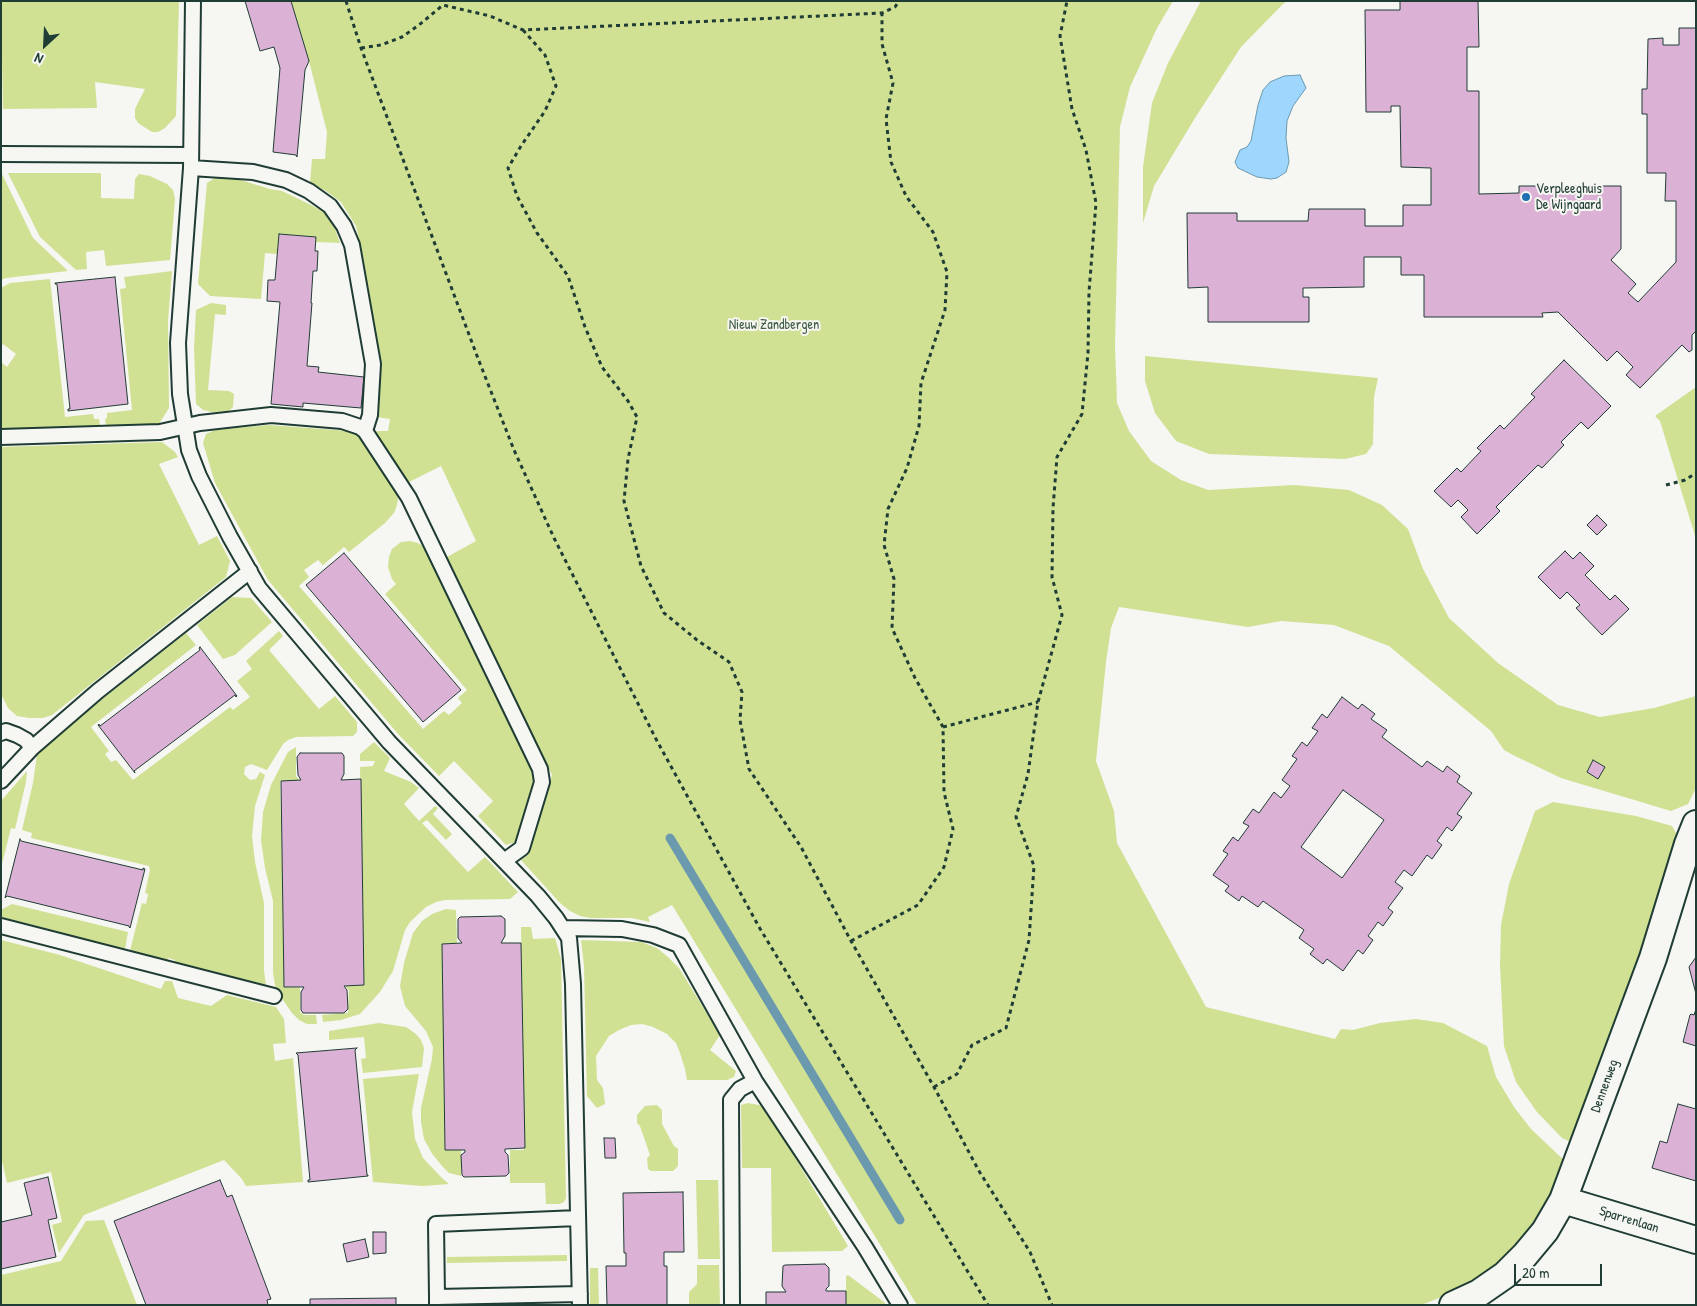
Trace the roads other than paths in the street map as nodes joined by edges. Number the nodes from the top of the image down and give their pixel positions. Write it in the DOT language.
graph roads {
  1 [pos="193,1"];
  2 [pos="1,154"];
  3 [pos="191,162"];
  4 [pos="185,426"];
  5 [pos="365,431"];
  6 [pos="1,437"];
  7 [pos="250,571"];
  8 [pos="1,733"];
  9 [pos="32,748"];
  10 [pos="1,781"];
  11 [pos="1693,839"];
  12 [pos="504,861"];
  13 [pos="1,926"];
  14 [pos="563,928"];
  15 [pos="274,996"];
  16 [pos="755,1081"];
  17 [pos="1563,1200"];
  18 [pos="578,1218"];
  19 [pos="1696,1240"];
  20 [pos="580,1300"];
  21 [pos="437,1301"];
  22 [pos="732,1305"];
  23 [pos="900,1305"];
  24 [pos="1452,1305"];
  1 -- 3 [label="lane"];
  2 -- 3 [label="lane"];
  3 -- 4 [label="lane"];
  3 -- 5 [label="lane"];
  4 -- 5 [label="lane"];
  4 -- 6 [label="lane"];
  4 -- 7 [label="lane"];
  5 -- 12 [label="lane"];
  7 -- 9 [label="lane"];
  7 -- 12 [label="lane"];
  8 -- 9 [label="lane"];
  9 -- 10 [label="lane"];
  11 -- 17 [label="street, Dennenweg"];
  12 -- 14 [label="lane"];
  13 -- 15 [label="lane"];
  14 -- 16 [label="lane"];
  14 -- 18 [label="lane"];
  16 -- 22 [label="lane"];
  16 -- 23 [label="lane"];
  17 -- 19 [label="street, Sparrenlaan"];
  17 -- 24 [label="street, Dennenweg"];
  18 -- 20 [label="lane"];
  18 -- 21 [label="lane"];
  20 -- 21 [label="lane"];
}
